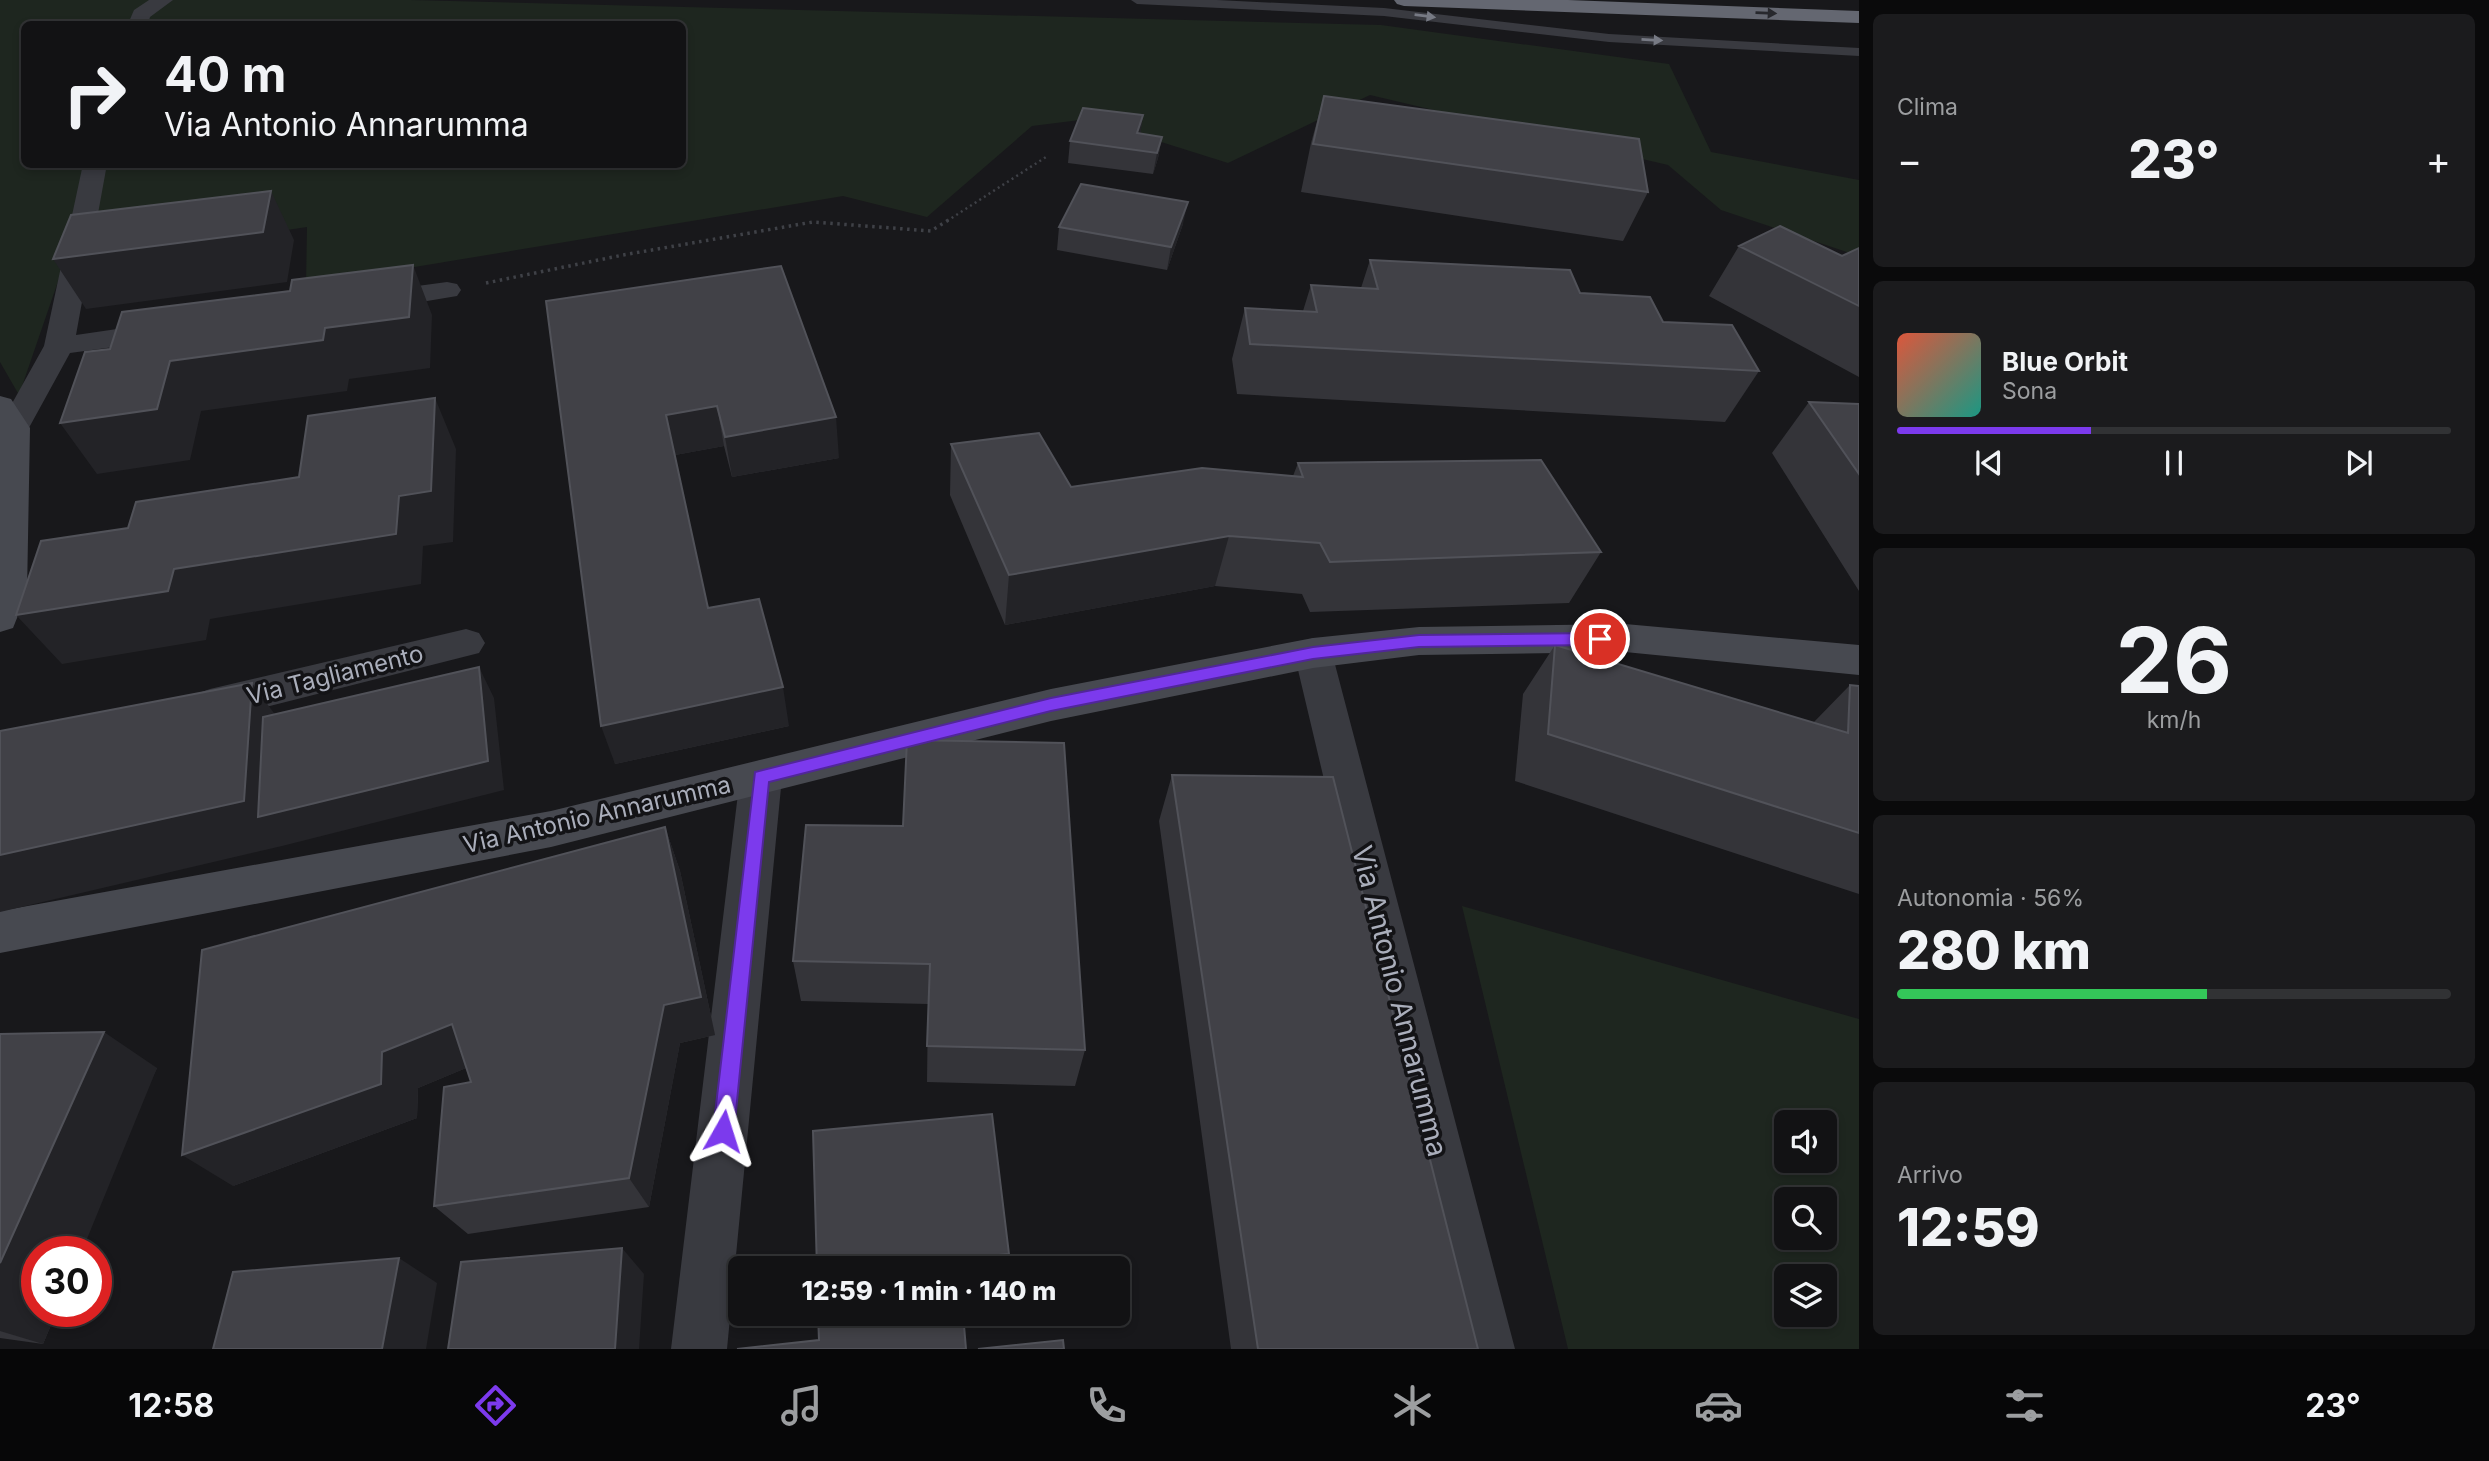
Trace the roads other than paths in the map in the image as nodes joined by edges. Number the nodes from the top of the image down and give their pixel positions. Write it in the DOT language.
graph roads {
  1 [pos="163,0"];
  2 [pos="1137,0"];
  3 [pos="1404,0"];
  4 [pos="1859,17"];
  5 [pos="139,21"];
  6 [pos="1859,52"];
  7 [pos="94,168"];
  8 [pos="447,290"];
  9 [pos="350,304"];
  10 [pos="198,326"];
  11 [pos="59,346"];
  12 [pos="7,417"];
  13 [pos="0,618"];
  14 [pos="466,643"];
  15 [pos="1313,653"];
  16 [pos="1859,660"];
  17 [pos="173,714"];
  18 [pos="761,777"];
  19 [pos="0,932"];
  20 [pos="699,1349"];
  21 [pos="1487,1349"];
  1 -- 5 [label="street"];
  2 -- 6 [label="lane, one-way"];
  3 -- 4 [label="highway, one-way"];
  7 -- 11 [label="street"];
  8 -- 9 [label="street"];
  10 -- 11 [label="street"];
  11 -- 12 [label="street"];
  12 -- 13 [label="main road"];
  14 -- 17 [label="street, Via Tagliamento"];
  15 -- 16 [label="main road, Via Antonio Annarumma"];
  15 -- 18 [label="main road, Via Antonio Annarumma"];
  15 -- 21 [label="street, Via Antonio Annarumma"];
  18 -- 19 [label="main road, Via Antonio Annarumma"];
  18 -- 20 [label="street"];
}
